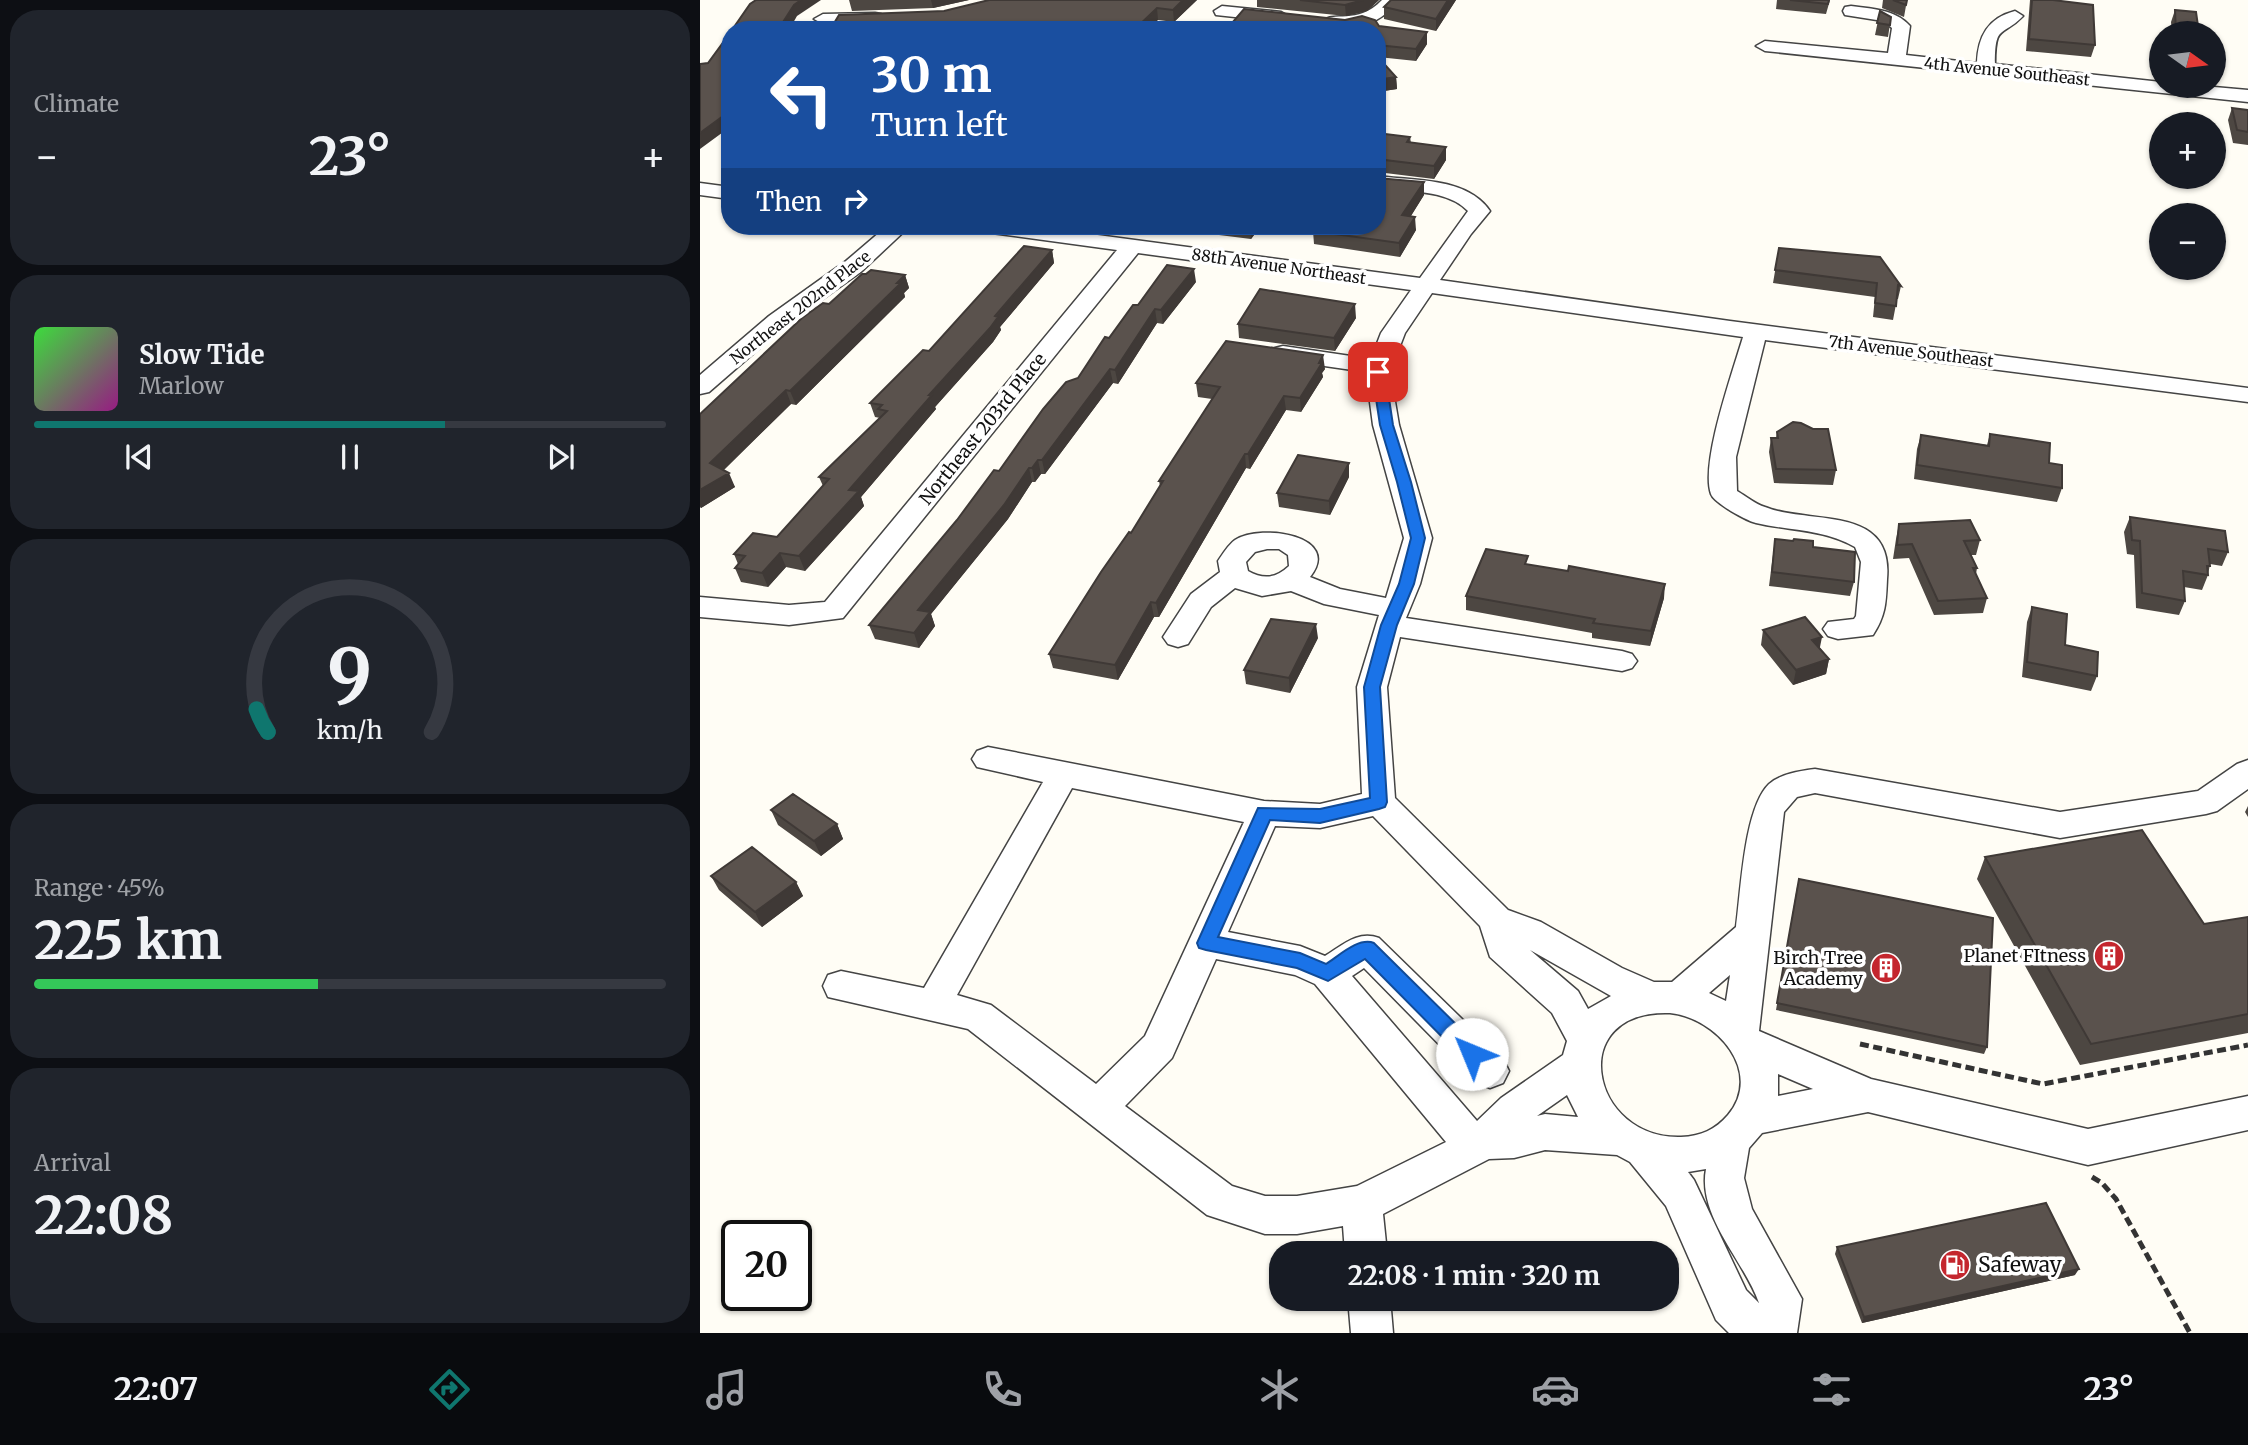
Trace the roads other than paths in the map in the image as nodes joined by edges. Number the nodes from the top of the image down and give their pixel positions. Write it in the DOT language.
graph roads {
  1 [pos="836,0"];
  2 [pos="1391,0"];
  3 [pos="1225,6"];
  4 [pos="1851,10"];
  5 [pos="2015,16"];
  6 [pos="890,18"];
  7 [pos="1367,20"];
  8 [pos="823,21"];
  9 [pos="860,21"];
  10 [pos="1315,21"];
  11 [pos="1362,21"];
  12 [pos="1765,46"];
  13 [pos="1896,60"];
  14 [pos="1986,69"];
  15 [pos="2248,96"];
  16 [pos="1386,183"];
  17 [pos="700,189"];
  18 [pos="721,192"];
  19 [pos="889,235"];
  20 [pos="1061,235"];
  21 [pos="1132,246"];
  22 [pos="1425,285"];
  23 [pos="1575,305"];
  24 [pos="1756,331"];
  25 [pos="1261,350"];
  26 [pos="1380,367"];
  27 [pos="700,387"];
  28 [pos="2248,395"];
  29 [pos="1235,576"];
  30 [pos="1290,580"];
  31 [pos="700,607"];
  32 [pos="1392,617"];
  33 [pos="1838,629"];
  34 [pos="1178,637"];
  35 [pos="1622,662"];
  36 [pos="988,759"];
  37 [pos="2248,772"];
  38 [pos="1064,775"];
  39 [pos="1379,802"];
  40 [pos="1264,813"];
  41 [pos="1496,920"];
  42 [pos="1752,934"];
  43 [pos="1206,943"];
  44 [pos="1328,973"];
  45 [pos="841,986"];
  46 [pos="1664,997"];
  47 [pos="933,1005"];
  48 [pos="1745,1039"];
  49 [pos="1582,1053"];
  50 [pos="1490,1071"];
  51 [pos="1868,1095"];
  52 [pos="1098,1108"];
  53 [pos="2248,1113"];
  54 [pos="1740,1129"];
  55 [pos="1631,1143"];
  56 [pos="1480,1144"];
  57 [pos="1362,1204"];
  58 [pos="1365,1241"];
  59 [pos="1370,1311"];
  60 [pos="1372,1333"];
  61 [pos="1759,1333"];
  62 [pos="1776,1333"];
  1 -- 8 [label="street"];
  2 -- 7 [label="street"];
  3 -- 10 [label="street"];
  4 -- 13 [label="street"];
  5 -- 14 [label="street"];
  6 -- 9 [label="street"];
  7 -- 11 [label="street"];
  12 -- 13 [label="street, 4th Avenue Southeast"];
  13 -- 14 [label="street, 4th Avenue Southeast"];
  14 -- 15 [label="street, 4th Avenue Southeast"];
  16 -- 22 [label="street"];
  17 -- 18 [label="street"];
  19 -- 27 [label="street, Northeast 202nd Place"];
  20 -- 21 [label="street, 88th Avenue Northeast"];
  21 -- 22 [label="street, 88th Avenue Northeast"];
  21 -- 31 [label="street, Northeast 203rd Place"];
  22 -- 23 [label="street, 88th Avenue Northeast"];
  22 -- 26 [label="street"];
  23 -- 24 [label="street, 7th Avenue Southeast"];
  24 -- 28 [label="street, 7th Avenue Southeast"];
  24 -- 33 [label="street"];
  25 -- 26 [label="street"];
  26 -- 32 [label="street"];
  29 -- 30 [label="street"];
  29 -- 30 [label="street"];
  29 -- 34 [label="street"];
  30 -- 32 [label="street"];
  32 -- 35 [label="street"];
  32 -- 39 [label="street"];
  36 -- 38 [label="street"];
  37 -- 42 [label="street"];
  38 -- 40 [label="street"];
  38 -- 47 [label="street"];
  39 -- 40 [label="street"];
  39 -- 41 [label="street"];
  40 -- 43 [label="street"];
  41 -- 46 [label="street"];
  41 -- 49 [label="street"];
  42 -- 46 [label="street"];
  42 -- 48 [label="street"];
  43 -- 44 [label="street"];
  43 -- 52 [label="street"];
  44 -- 50 [label="street"];
  44 -- 56 [label="street"];
  45 -- 47 [label="street"];
  46 -- 48 [label="street"];
  46 -- 49 [label="street"];
  47 -- 52 [label="street"];
  48 -- 51 [label="street"];
  48 -- 54 [label="street"];
  49 -- 55 [label="street"];
  49 -- 56 [label="street"];
  51 -- 53 [label="street"];
  51 -- 54 [label="street"];
  52 -- 57 [label="street"];
  54 -- 55 [label="street"];
  54 -- 62 [label="street"];
  55 -- 56 [label="street"];
  55 -- 61 [label="street"];
  56 -- 57 [label="street"];
  57 -- 58 [label="street"];
  59 -- 60 [label="street"];
}
